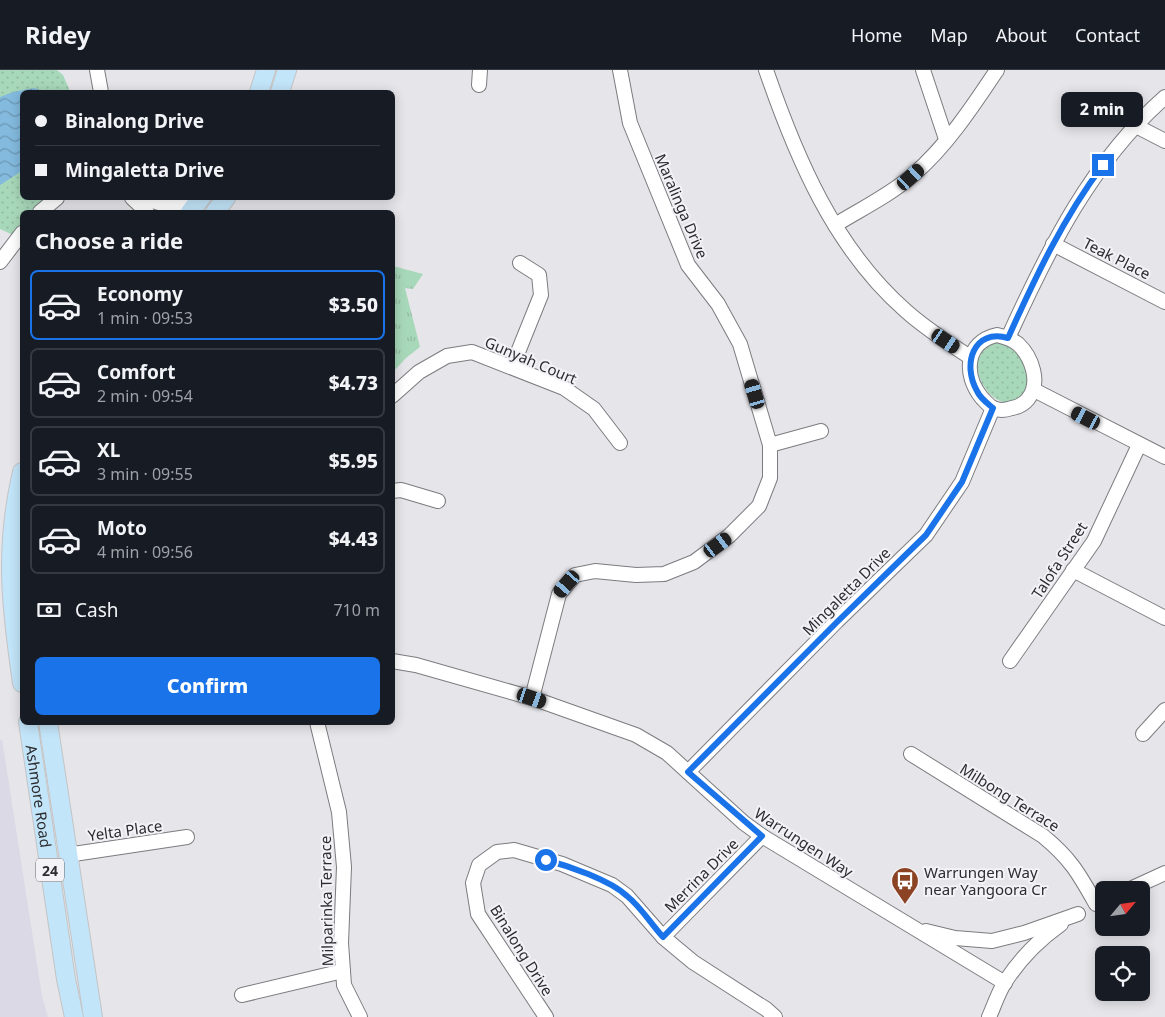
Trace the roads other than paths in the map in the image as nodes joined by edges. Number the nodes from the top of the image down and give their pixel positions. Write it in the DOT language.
graph roads {
  1 [pos="97,70"];
  2 [pos="266,70"];
  3 [pos="287,70"];
  4 [pos="480,70"];
  5 [pos="620,70"];
  6 [pos="766,70"];
  7 [pos="922,70"];
  8 [pos="997,70"];
  9 [pos="479,85"];
  10 [pos="101,90"];
  11 [pos="260,90"];
  12 [pos="281,90"];
  13 [pos="1165,97"];
  14 [pos="1136,126"];
  15 [pos="946,139"];
  16 [pos="1165,141"];
  17 [pos="55,200"];
  18 [pos="191,200"];
  19 [pos="199,200"];
  20 [pos="225,200"];
  21 [pos="148,203"];
  22 [pos="42,210"];
  23 [pos="159,210"];
  24 [pos="192,210"];
  25 [pos="217,210"];
  26 [pos="835,225"];
  27 [pos="20,236"];
  28 [pos="1054,244"];
  29 [pos="0,262"];
  30 [pos="520,263"];
  31 [pos="1165,302"];
  32 [pos="1008,338"];
  33 [pos="970,357"];
  34 [pos="512,368"];
  35 [pos="1034,390"];
  36 [pos="395,393"];
  37 [pos="993,408"];
  38 [pos="821,431"];
  39 [pos="620,443"];
  40 [pos="770,445"];
  41 [pos="1139,445"];
  42 [pos="1165,458"];
  43 [pos="20,481"];
  44 [pos="395,491"];
  45 [pos="438,501"];
  46 [pos="1073,570"];
  47 [pos="1165,618"];
  48 [pos="1010,661"];
  49 [pos="395,662"];
  50 [pos="20,669"];
  51 [pos="532,698"];
  52 [pos="1165,710"];
  53 [pos="28,725"];
  54 [pos="48,725"];
  55 [pos="318,725"];
  56 [pos="1143,734"];
  57 [pos="911,754"];
  58 [pos="688,772"];
  59 [pos="762,836"];
  60 [pos="186,837"];
  61 [pos="67,855"];
  62 [pos="1165,874"];
  63 [pos="1149,881"];
  64 [pos="1095,896"];
  65 [pos="1095,906"];
  66 [pos="1078,914"];
  67 [pos="913,928"];
  68 [pos="663,937"];
  69 [pos="343,971"];
  70 [pos="1005,983"];
  71 [pos="242,995"];
  72 [pos="74,1017"];
  73 [pos="93,1017"];
  74 [pos="360,1017"];
  75 [pos="546,1017"];
  76 [pos="775,1017"];
  77 [pos="988,1017"];
  1 -- 10 [label="street"];
  2 -- 11 [label="main road"];
  3 -- 12 [label="main road"];
  4 -- 9 [label="street"];
  5 -- 40 [label="street, Maralinga Drive"];
  6 -- 26 [label="street"];
  7 -- 15 [label="street"];
  8 -- 15 [label="street"];
  13 -- 14 [label="street"];
  14 -- 16 [label="street"];
  14 -- 28 [label="street"];
  15 -- 26 [label="street"];
  17 -- 22 [label="street"];
  18 -- 21 [label="street"];
  19 -- 24 [label="main road"];
  20 -- 25 [label="main road"];
  21 -- 23 [label="street"];
  26 -- 33 [label="street"];
  27 -- 29 [label="street"];
  28 -- 31 [label="street, Teak Place"];
  28 -- 32 [label="street"];
  30 -- 34 [label="street"];
  32 -- 33 [label="street"];
  32 -- 35 [label="street"];
  33 -- 37 [label="street"];
  34 -- 36 [label="street, Gunyah Court"];
  34 -- 39 [label="street, Gunyah Court"];
  35 -- 37 [label="street"];
  35 -- 41 [label="street"];
  37 -- 58 [label="street, Mingaletta Drive"];
  38 -- 40 [label="street"];
  40 -- 51 [label="street, Maralinga Drive"];
  41 -- 42 [label="street"];
  41 -- 46 [label="street, Talofa Street"];
  43 -- 50 [label="main road"];
  44 -- 45 [label="street"];
  46 -- 47 [label="street"];
  46 -- 48 [label="street, Talofa Street"];
  49 -- 51 [label="street, Warrungen Way"];
  51 -- 58 [label="street, Warrungen Way"];
  52 -- 56 [label="street"];
  53 -- 72 [label="main road, Ashmore Road / 24"];
  54 -- 61 [label="main road, Ashmore Road / 24"];
  55 -- 69 [label="street, Milparinka Terrace"];
  57 -- 64 [label="street, Milbong Terrace"];
  58 -- 59 [label="street, Warrungen Way"];
  59 -- 67 [label="street, Warrungen Way"];
  59 -- 68 [label="street, Merrina Drive"];
  60 -- 61 [label="street, Yelta Place"];
  61 -- 73 [label="main road, Ashmore Road / 24"];
  62 -- 63 [label="street"];
  65 -- 66 [label="street"];
  66 -- 67 [label="street"];
  66 -- 70 [label="street"];
  67 -- 70 [label="street, Warrungen Way"];
  68 -- 75 [label="street, Binalong Drive"];
  68 -- 76 [label="street, Binalong Drive"];
  69 -- 71 [label="street"];
  69 -- 74 [label="street, Milparinka Terrace"];
  70 -- 77 [label="street"];
}
